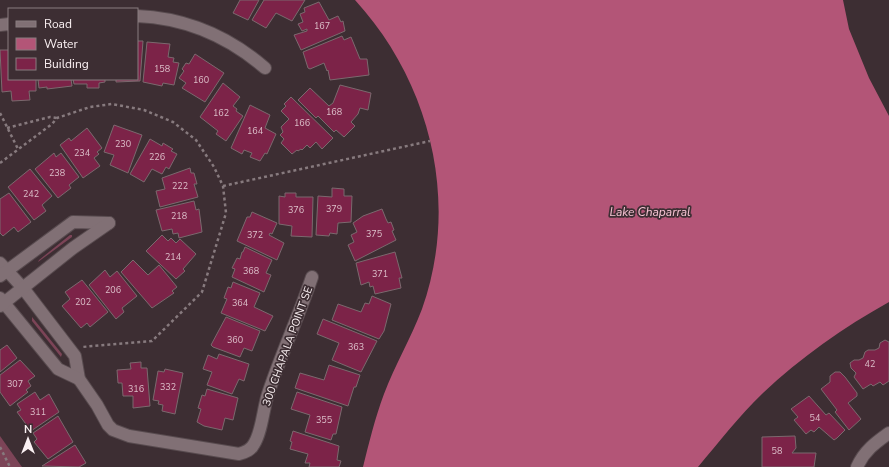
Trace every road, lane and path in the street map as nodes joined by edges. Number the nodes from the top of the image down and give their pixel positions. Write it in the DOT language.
graph roads {
  1 [pos="138,16"];
  2 [pos="265,68"];
  3 [pos="0,113"];
  4 [pos="57,118"];
  5 [pos="7,128"];
  6 [pos="430,141"];
  7 [pos="18,149"];
  8 [pos="0,163"];
  9 [pos="223,186"];
  10 [pos="2,269"];
  11 [pos="312,276"];
  12 [pos="23,288"];
  13 [pos="2,302"];
  14 [pos="70,351"];
  15 [pos="79,379"];
  16 [pos="889,433"];
  17 [pos="0,447"];
  18 [pos="10,467"];
  19 [pos="857,467"];
  1 -- 2 [label="street"];
  3 -- 5 [label="path"];
  4 -- 5 [label="path"];
  4 -- 7 [label="path"];
  4 -- 9 [label="path"];
  5 -- 7 [label="path"];
  6 -- 9 [label="path"];
  7 -- 8 [label="path"];
  9 -- 14 [label="path"];
  10 -- 12 [label="street, 300 CHAPALA POINT SE"];
  10 -- 12 [label="street"];
  11 -- 15 [label="street, 300 CHAPALA POINT SE"];
  12 -- 13 [label="street"];
  12 -- 14 [label="street, 300 CHAPALA POINT SE"];
  13 -- 15 [label="street, 300 CHAPALA POINT SE"];
  14 -- 15 [label="street, 300 CHAPALA POINT SE"];
  16 -- 19 [label="street"];
  17 -- 18 [label="path"];
}
